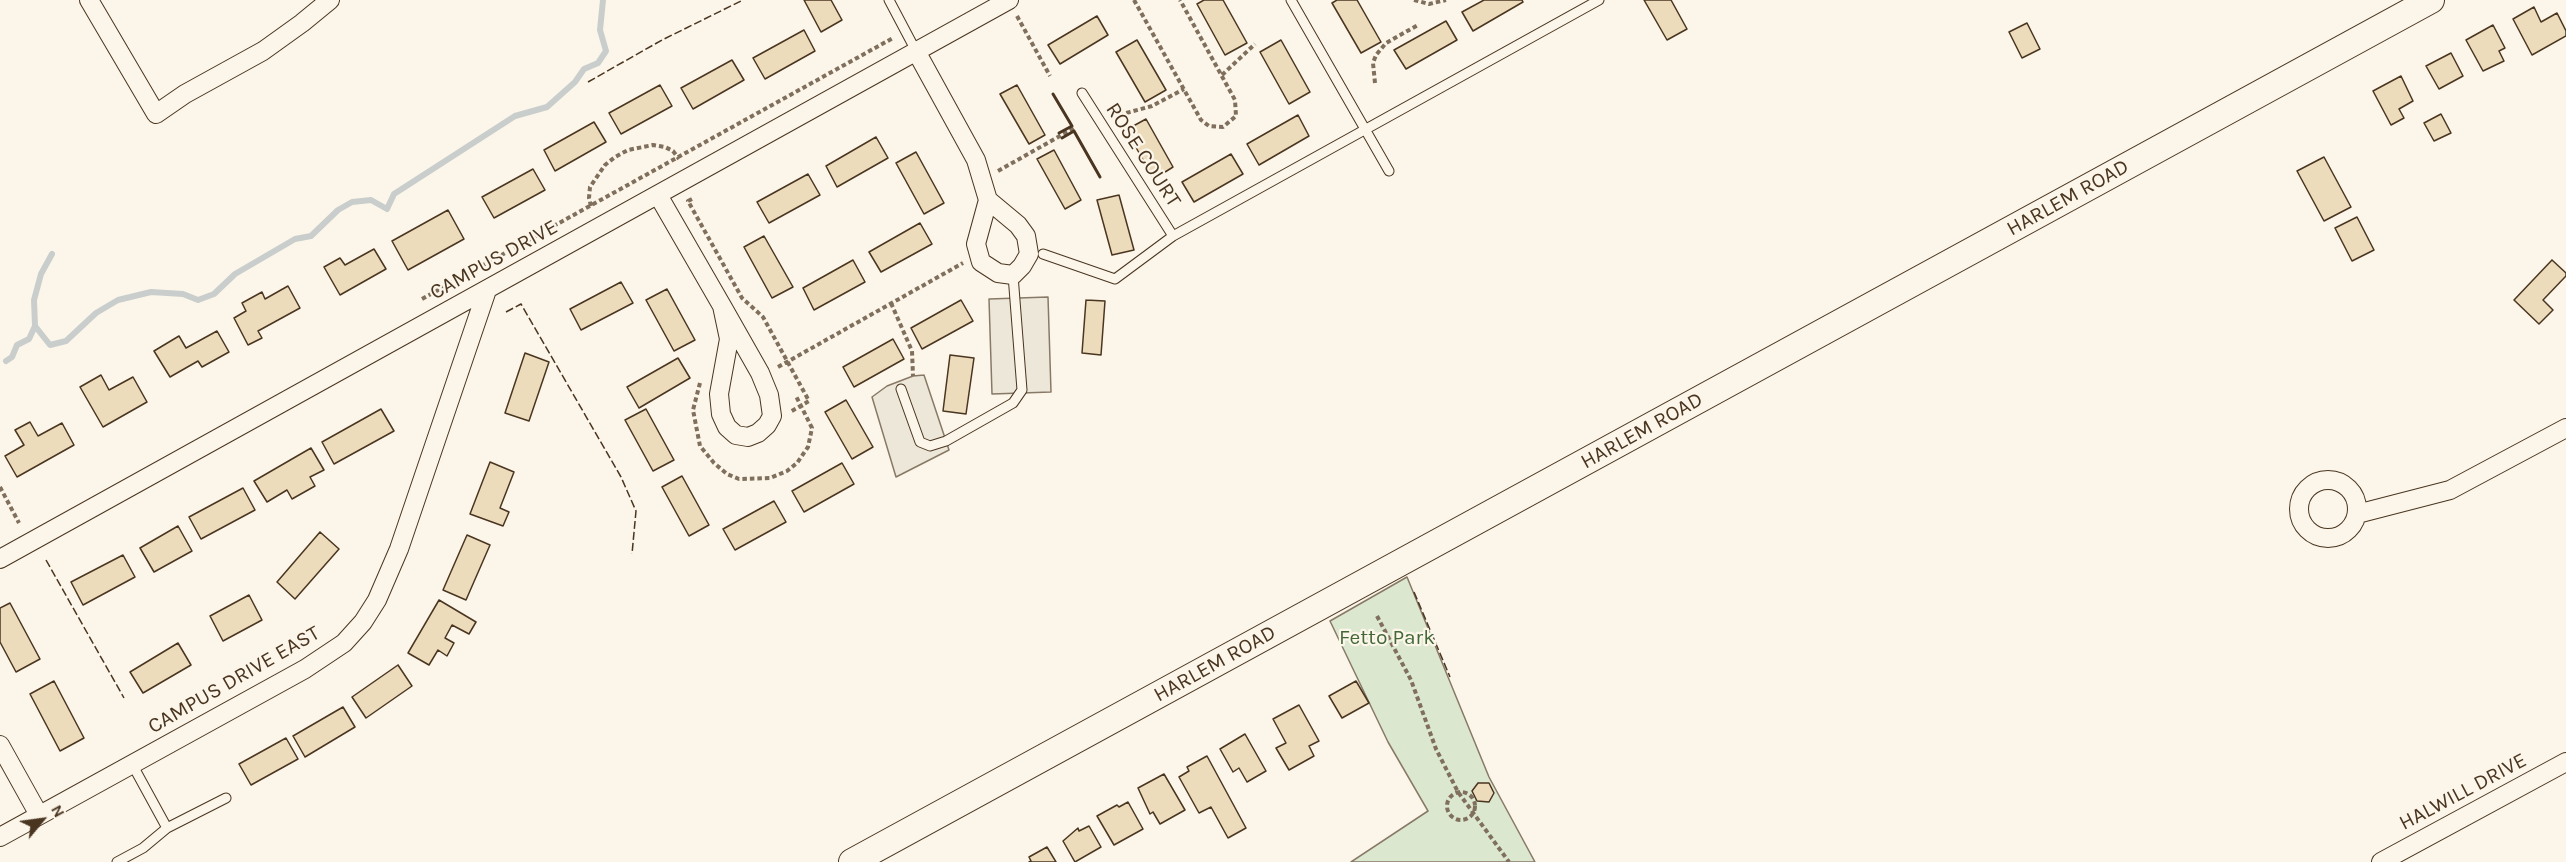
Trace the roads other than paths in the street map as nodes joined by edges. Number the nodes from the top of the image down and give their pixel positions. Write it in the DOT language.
graph roads {
  1 [pos="89,0"];
  2 [pos="330,0"];
  3 [pos="889,0"];
  4 [pos="1292,0"];
  5 [pos="1599,0"];
  6 [pos="2431,0"];
  7 [pos="1012,6"];
  8 [pos="916,51"];
  9 [pos="1082,93"];
  10 [pos="1365,130"];
  11 [pos="1389,171"];
  12 [pos="658,195"];
  13 [pos="988,200"];
  14 [pos="1173,236"];
  15 [pos="1043,254"];
  16 [pos="1013,275"];
  17 [pos="487,290"];
  18 [pos="722,306"];
  19 [pos="901,389"];
  20 [pos="2566,428"];
  21 [pos="2357,514"];
  22 [pos="0,559"];
  23 [pos="0,746"];
  24 [pos="2566,762"];
  25 [pos="132,764"];
  26 [pos="226,798"];
  27 [pos="39,816"];
  28 [pos="167,828"];
  29 [pos="0,837"];
  30 [pos="117,862"];
  31 [pos="852,862"];
  32 [pos="2381,862"];
  1 -- 2 [label="street"];
  3 -- 8 [label="lane"];
  4 -- 10 [label="lane"];
  5 -- 10 [label="lane"];
  6 -- 31 [label="main road, HARLEM ROAD"];
  7 -- 8 [label="street, CAMPUS DRIVE"];
  8 -- 12 [label="street, CAMPUS DRIVE"];
  8 -- 13 [label="street"];
  9 -- 14 [label="lane, ROSE COURT"];
  10 -- 11 [label="lane"];
  10 -- 14 [label="lane"];
  12 -- 17 [label="street, CAMPUS DRIVE"];
  12 -- 18 [label="street"];
  13 -- 16 [label="street"];
  13 -- 16 [label="street"];
  14 -- 15 [label="lane"];
  16 -- 19 [label="lane"];
  17 -- 22 [label="street, CAMPUS DRIVE"];
  17 -- 25 [label="street, CAMPUS DRIVE EAST"];
  18 -- 18 [label="street"];
  20 -- 21 [label="street"];
  23 -- 27 [label="street"];
  24 -- 32 [label="street, HALWILL DRIVE"];
  25 -- 27 [label="street, CAMPUS DRIVE EAST"];
  25 -- 28 [label="lane"];
  26 -- 28 [label="lane"];
  27 -- 29 [label="street, CAMPUS DRIVE EAST"];
  28 -- 30 [label="lane"];
}
